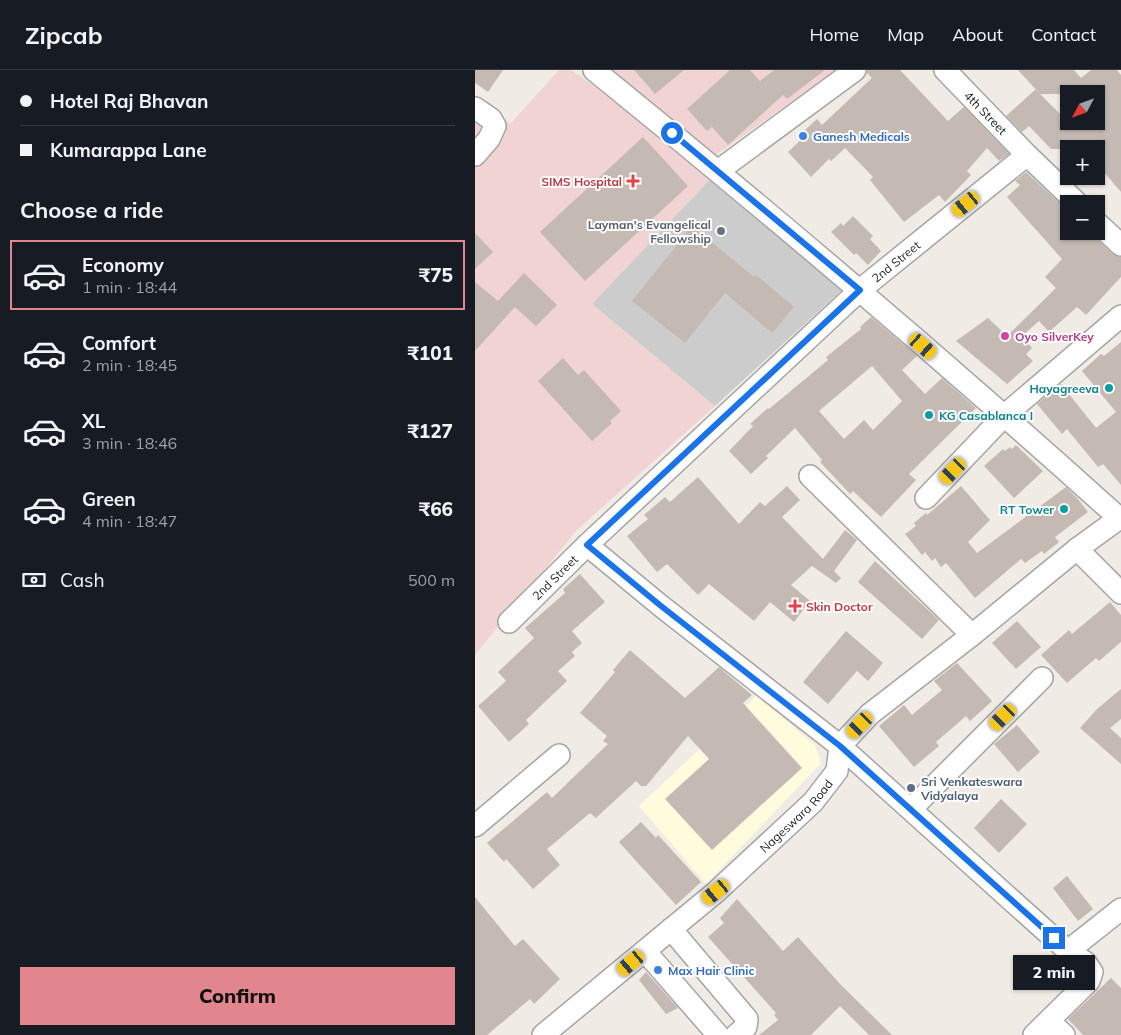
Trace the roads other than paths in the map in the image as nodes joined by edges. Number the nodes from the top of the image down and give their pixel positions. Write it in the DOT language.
graph roads {
  1 [pos="594,70"];
  2 [pos="855,70"];
  3 [pos="945,70"];
  4 [pos="475,108"];
  5 [pos="475,155"];
  6 [pos="1027,155"];
  7 [pos="718,171"];
  8 [pos="1068,195"];
  9 [pos="1105,230"];
  10 [pos="1121,245"];
  11 [pos="860,290"];
  12 [pos="1121,316"];
  13 [pos="1005,415"];
  14 [pos="810,476"];
  15 [pos="926,498"];
  16 [pos="1120,518"];
  17 [pos="587,545"];
  18 [pos="1077,549"];
  19 [pos="1121,592"];
  20 [pos="509,622"];
  21 [pos="972,634"];
  22 [pos="1042,678"];
  23 [pos="840,746"];
  24 [pos="559,755"];
  25 [pos="911,809"];
  26 [pos="475,826"];
  27 [pos="1121,909"];
  28 [pos="671,929"];
  29 [pos="645,951"];
  30 [pos="1068,951"];
  31 [pos="1049,1030"];
  32 [pos="543,1035"];
  33 [pos="718,1035"];
  34 [pos="736,1035"];
  1 -- 7 [label="street"];
  2 -- 7 [label="street"];
  3 -- 6 [label="street, 4th Street"];
  4 -- 5 [label="street"];
  6 -- 8 [label="street, 4th Street"];
  6 -- 11 [label="street, 2nd Street"];
  7 -- 11 [label="street"];
  9 -- 10 [label="street"];
  11 -- 13 [label="street"];
  11 -- 17 [label="street, 2nd Street"];
  12 -- 13 [label="street"];
  13 -- 15 [label="street"];
  13 -- 16 [label="street"];
  14 -- 21 [label="street"];
  16 -- 18 [label="street"];
  17 -- 20 [label="street, 2nd Street"];
  17 -- 23 [label="street"];
  18 -- 19 [label="street"];
  18 -- 21 [label="street"];
  21 -- 23 [label="street"];
  22 -- 25 [label="street"];
  23 -- 25 [label="street"];
  23 -- 28 [label="street, Nageswara Road"];
  24 -- 26 [label="street"];
  25 -- 30 [label="street"];
  27 -- 30 [label="street"];
  28 -- 29 [label="street, Nageswara Road"];
  28 -- 34 [label="street"];
  29 -- 32 [label="street, Nageswara Road"];
  29 -- 33 [label="street"];
  30 -- 31 [label="street"];
}
